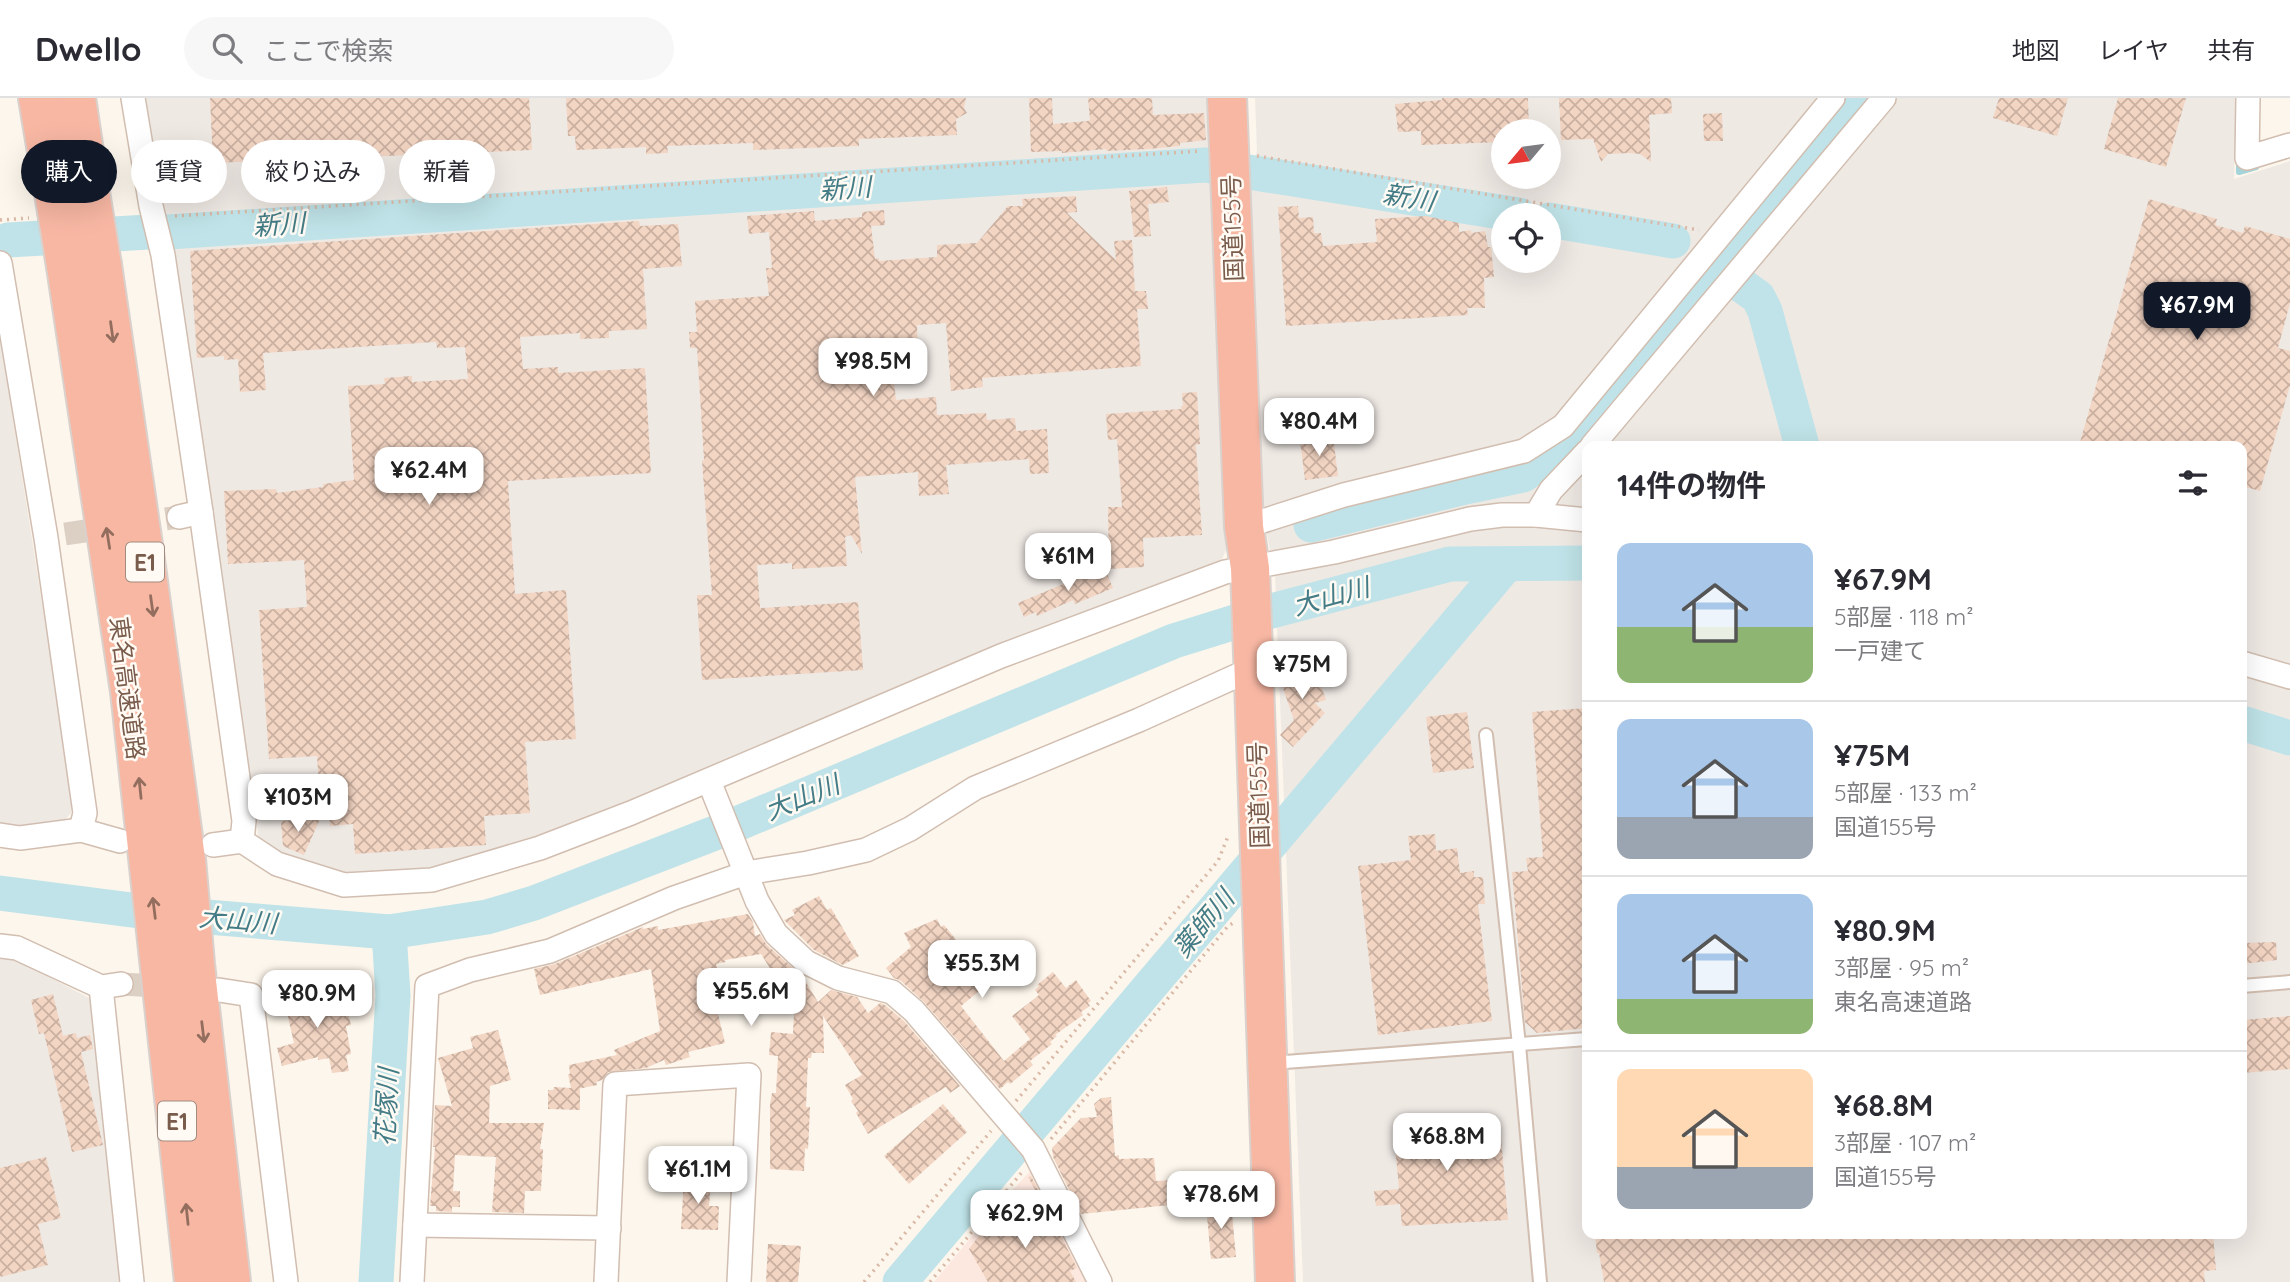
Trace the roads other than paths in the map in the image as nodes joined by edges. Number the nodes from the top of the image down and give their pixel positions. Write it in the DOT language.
graph roads {
  1 [pos="38,98"];
  2 [pos="76,98"];
  3 [pos="133,98"];
  4 [pos="1227,98"];
  5 [pos="1833,98"];
  6 [pos="1884,98"];
  7 [pos="2248,98"];
  8 [pos="2290,145"];
  9 [pos="63,211"];
  10 [pos="84,265"];
  11 [pos="0,267"];
  12 [pos="1596,441"];
  13 [pos="1582,457"];
  14 [pos="201,512"];
  15 [pos="1536,515"];
  16 [pos="179,517"];
  17 [pos="1582,520"];
  18 [pos="1244,527"];
  19 [pos="1250,568"];
  20 [pos="2247,664"];
  21 [pos="1254,668"];
  22 [pos="2290,677"];
  23 [pos="1486,736"];
  24 [pos="709,781"];
  25 [pos="81,830"];
  26 [pos="0,835"];
  27 [pos="242,841"];
  28 [pos="134,848"];
  29 [pos="199,852"];
  30 [pos="744,868"];
  31 [pos="0,946"];
  32 [pos="191,972"];
  33 [pos="2290,982"];
  34 [pos="2247,986"];
  35 [pos="1582,1039"];
  36 [pos="1520,1045"];
  37 [pos="1268,1063"];
  38 [pos="415,1225"];
  39 [pos="609,1228"];
  40 [pos="132,1282"];
  41 [pos="194,1282"];
  42 [pos="231,1282"];
  43 [pos="286,1282"];
  44 [pos="412,1282"];
  45 [pos="606,1282"];
  46 [pos="738,1282"];
  47 [pos="1100,1282"];
  48 [pos="1275,1282"];
  49 [pos="1540,1282"];
  1 -- 9 [label="highway, 東名高速道路 / E1"];
  2 -- 9 [label="highway, 東名高速道路 / E1"];
  3 -- 14 [label="street"];
  4 -- 18 [label="highway, 国道155号"];
  5 -- 18 [label="street"];
  6 -- 12 [label="street"];
  7 -- 8 [label="street"];
  9 -- 10 [label="highway, 東名高速道路 / E1, bridge"];
  28 -- 10 [label="highway, 東名高速道路 / E1, one-way"];
  10 -- 29 [label="highway, 東名高速道路 / E1, one-way"];
  11 -- 25 [label="street"];
  13 -- 15 [label="street"];
  14 -- 16 [label="street"];
  14 -- 27 [label="street"];
  15 -- 17 [label="street"];
  15 -- 19 [label="street"];
  18 -- 19 [label="highway, 国道155号"];
  19 -- 21 [label="highway, 国道155号"];
  19 -- 24 [label="street"];
  20 -- 22 [label="street"];
  21 -- 30 [label="street"];
  21 -- 37 [label="highway, 国道155号"];
  23 -- 36 [label="lane"];
  24 -- 27 [label="street"];
  24 -- 30 [label="street"];
  25 -- 26 [label="street"];
  25 -- 28 [label="street"];
  27 -- 29 [label="street"];
  32 -- 28 [label="highway, 東名高速道路 / E1, one-way"];
  29 -- 32 [label="highway, 東名高速道路 / E1"];
  30 -- 38 [label="street"];
  30 -- 47 [label="street"];
  31 -- 40 [label="street"];
  41 -- 32 [label="highway, 東名高速道路 / E1, one-way"];
  32 -- 42 [label="highway, 東名高速道路 / E1, one-way"];
  32 -- 43 [label="street"];
  33 -- 34 [label="lane"];
  35 -- 36 [label="lane"];
  36 -- 37 [label="lane"];
  36 -- 49 [label="lane"];
  37 -- 48 [label="highway, 国道155号"];
  38 -- 39 [label="street"];
  38 -- 44 [label="street"];
  39 -- 45 [label="street"];
  39 -- 46 [label="street"];
}
